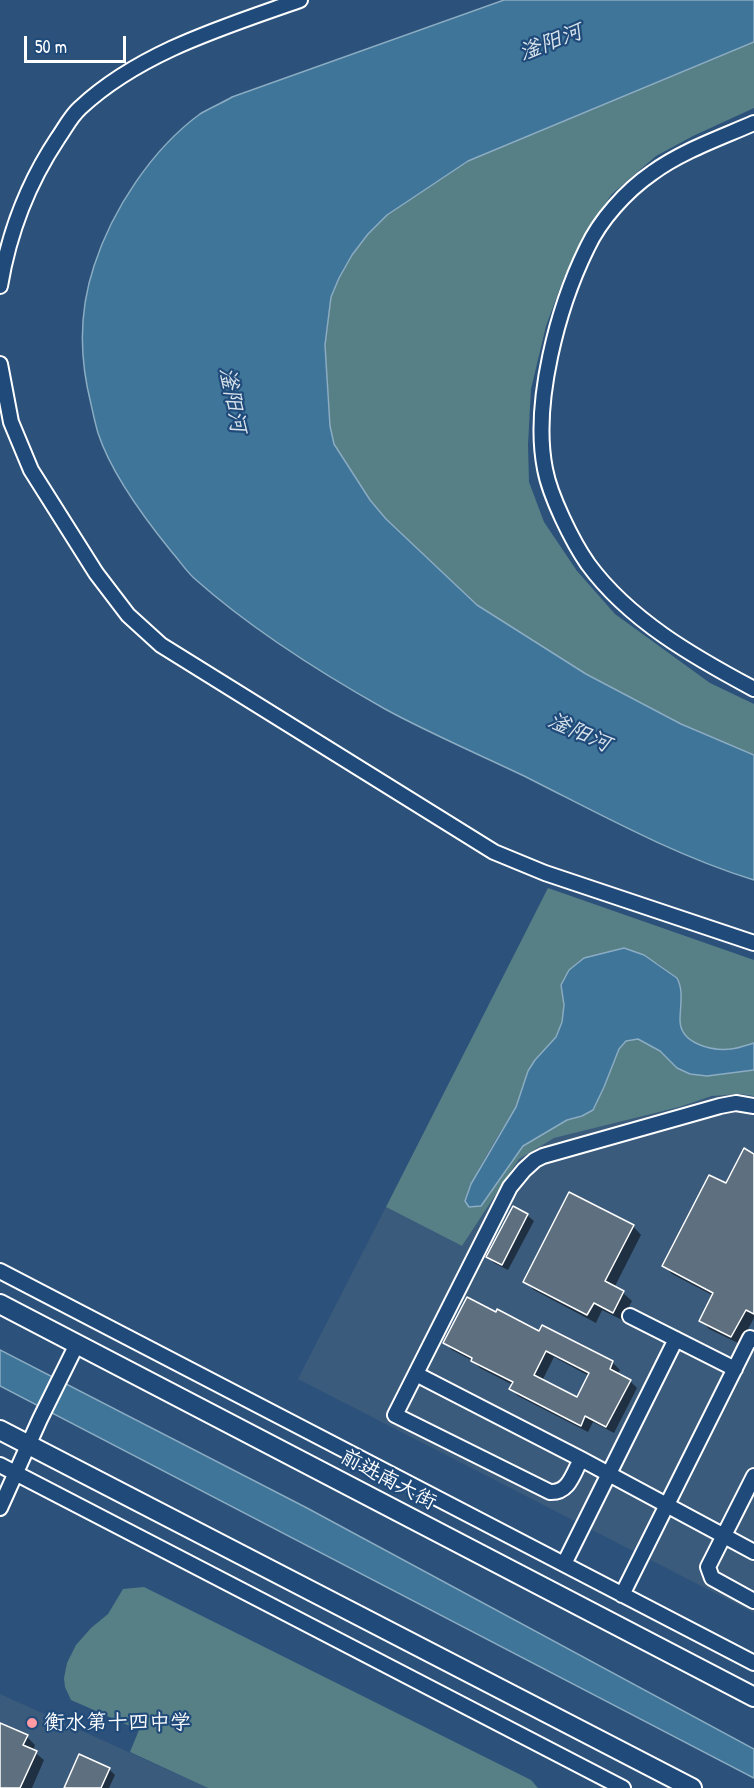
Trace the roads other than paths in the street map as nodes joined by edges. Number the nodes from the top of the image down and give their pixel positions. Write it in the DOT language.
graph roads {
  1 [pos="300,0"];
  2 [pos="754,123"];
  3 [pos="0,286"];
  4 [pos="0,364"];
  5 [pos="754,689"];
  6 [pos="754,943"];
  7 [pos="754,1106"];
  8 [pos="0,1271"];
  9 [pos="0,1304"];
  10 [pos="630,1316"];
  11 [pos="676,1339"];
  12 [pos="754,1340"];
  13 [pos="77,1344"];
  14 [pos="735,1369"];
  15 [pos="416,1374"];
  16 [pos="0,1430"];
  17 [pos="28,1444"];
  18 [pos="581,1459"];
  19 [pos="0,1465"];
  20 [pos="16,1473"];
  21 [pos="609,1474"];
  22 [pos="754,1476"];
  23 [pos="667,1504"];
  24 [pos="0,1508"];
  25 [pos="724,1536"];
  26 [pos="754,1552"];
  27 [pos="564,1564"];
  28 [pos="622,1595"];
  29 [pos="754,1601"];
  30 [pos="754,1663"];
  31 [pos="754,1696"];
  32 [pos="623,1788"];
  33 [pos="692,1788"];
  1 -- 3 [label="street"];
  2 -- 5 [label="street"];
  4 -- 6 [label="street"];
  7 -- 15 [label="street"];
  8 -- 27 [label="street"];
  9 -- 13 [label="main road, 前进南大街"];
  10 -- 11 [label="street"];
  11 -- 14 [label="street"];
  11 -- 21 [label="street"];
  12 -- 14 [label="street"];
  13 -- 17 [label="street"];
  13 -- 31 [label="main road, 前进南大街"];
  14 -- 23 [label="street"];
  15 -- 18 [label="street"];
  15 -- 18 [label="street"];
  16 -- 17 [label="main road"];
  17 -- 20 [label="street"];
  17 -- 33 [label="main road"];
  18 -- 21 [label="street"];
  19 -- 20 [label="street"];
  20 -- 24 [label="street"];
  20 -- 32 [label="street"];
  21 -- 23 [label="street"];
  21 -- 27 [label="street"];
  22 -- 25 [label="street"];
  23 -- 25 [label="street"];
  23 -- 28 [label="street"];
  25 -- 26 [label="street"];
  25 -- 29 [label="street"];
  27 -- 28 [label="street"];
  28 -- 30 [label="street"];
}
